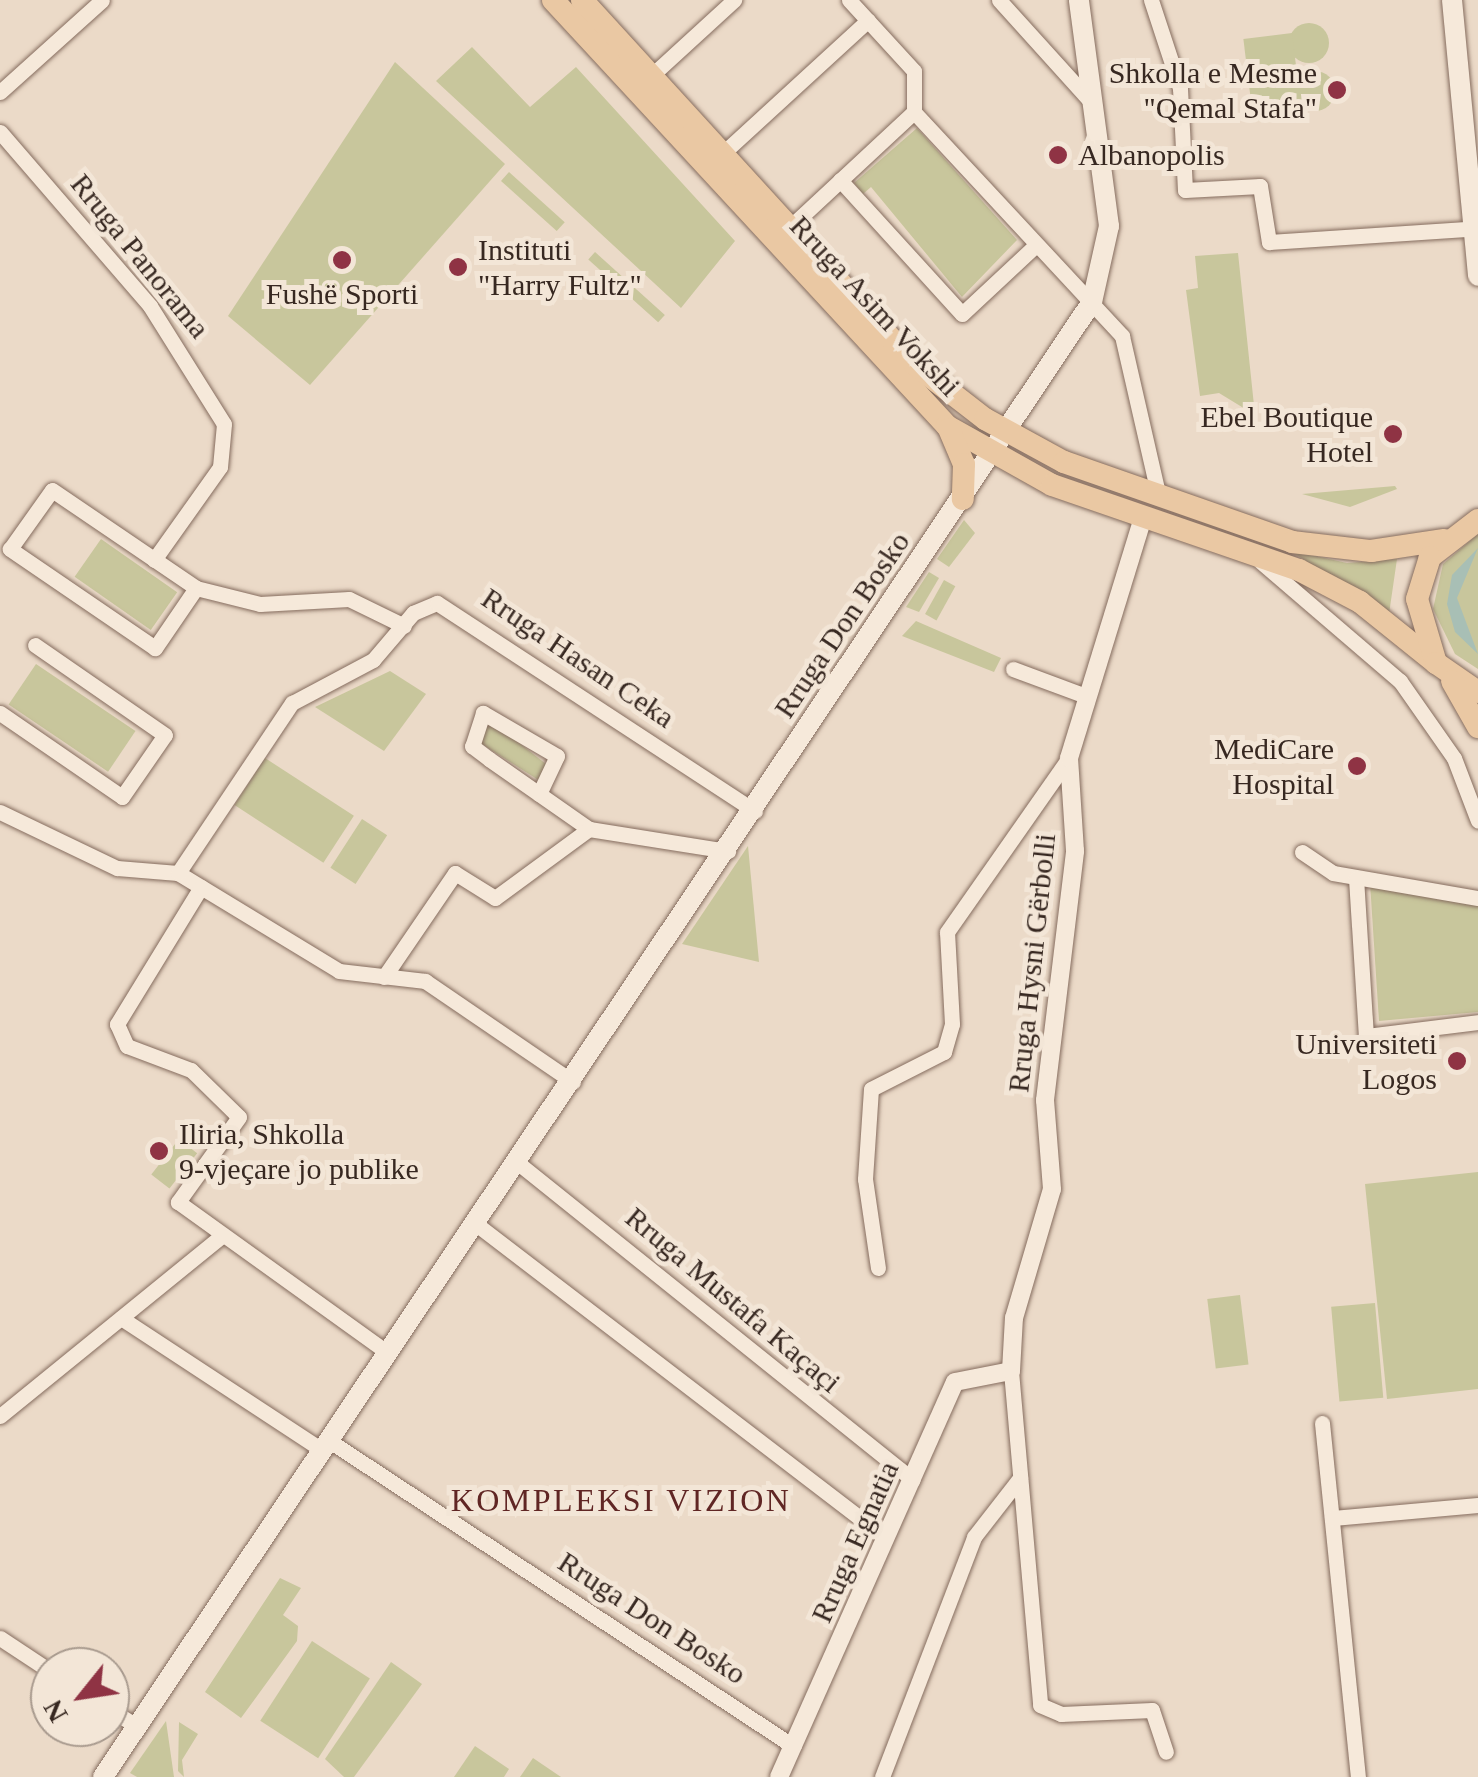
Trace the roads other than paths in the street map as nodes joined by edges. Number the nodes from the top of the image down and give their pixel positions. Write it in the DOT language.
graph roads {
  1 [pos="102,0"];
  2 [pos="553,0"];
  3 [pos="582,0"];
  4 [pos="734,0"];
  5 [pos="850,0"];
  6 [pos="1000,0"];
  7 [pos="1079,0"];
  8 [pos="1151,0"];
  9 [pos="1452,0"];
  10 [pos="868,20"];
  11 [pos="652,76"];
  12 [pos="0,92"];
  13 [pos="1096,106"];
  14 [pos="914,112"];
  15 [pos="0,132"];
  16 [pos="722,154"];
  17 [pos="840,180"];
  18 [pos="789,228"];
  19 [pos="1476,228"];
  20 [pos="1035,246"];
  21 [pos="1478,276"];
  22 [pos="1092,302"];
  23 [pos="947,426"];
  24 [pos="1009,434"];
  25 [pos="993,456"];
  26 [pos="1159,498"];
  27 [pos="963,500"];
  28 [pos="1143,517"];
  29 [pos="1478,520"];
  30 [pos="1444,540"];
  31 [pos="1246,551"];
  32 [pos="154,560"];
  33 [pos="196,588"];
  34 [pos="404,626"];
  35 [pos="36,644"];
  36 [pos="1013,669"];
  37 [pos="1443,670"];
  38 [pos="1478,692"];
  39 [pos="1086,696"];
  40 [pos="0,714"];
  41 [pos="1478,727"];
  42 [pos="1068,758"];
  43 [pos="538,794"];
  44 [pos="755,811"];
  45 [pos="0,812"];
  46 [pos="1478,821"];
  47 [pos="589,829"];
  48 [pos="728,852"];
  49 [pos="1302,852"];
  50 [pos="178,872"];
  51 [pos="1356,878"];
  52 [pos="201,887"];
  53 [pos="1478,898"];
  54 [pos="384,978"];
  55 [pos="1478,1022"];
  56 [pos="573,1082"];
  57 [pos="518,1162"];
  58 [pos="476,1224"];
  59 [pos="220,1237"];
  60 [pos="878,1268"];
  61 [pos="120,1318"];
  62 [pos="387,1352"];
  63 [pos="1011,1372"];
  64 [pos="0,1416"];
  65 [pos="1322,1423"];
  66 [pos="325,1445"];
  67 [pos="1020,1478"];
  68 [pos="913,1480"];
  69 [pos="1478,1505"];
  70 [pos="1332,1518"];
  71 [pos="886,1538"];
  72 [pos="0,1638"];
  73 [pos="30,1658"];
  74 [pos="130,1722"];
  75 [pos="136,1726"];
  76 [pos="793,1746"];
  77 [pos="1166,1752"];
  78 [pos="103,1777"];
  79 [pos="780,1777"];
  80 [pos="882,1777"];
  81 [pos="1358,1777"];
  1 -- 12 [label="street"];
  2 -- 23 [label="main road, Rruga Asim Vokshi"];
  3 -- 11 [label="main road, Rruga Asim Vokshi"];
  4 -- 11 [label="street"];
  5 -- 10 [label="street"];
  6 -- 13 [label="street"];
  7 -- 13 [label="main road, Rruga Don Bosko"];
  8 -- 19 [label="street"];
  9 -- 19 [label="main road"];
  10 -- 14 [label="street"];
  10 -- 16 [label="street"];
  11 -- 16 [label="main road, Rruga Asim Vokshi"];
  13 -- 22 [label="main road, Rruga Don Bosko"];
  14 -- 17 [label="street"];
  14 -- 20 [label="street"];
  15 -- 32 [label="street, Rruga Panorama"];
  16 -- 18 [label="main road, Rruga Asim Vokshi"];
  17 -- 18 [label="street"];
  17 -- 20 [label="street"];
  18 -- 24 [label="main road, Rruga Asim Vokshi"];
  19 -- 21 [label="main road"];
  20 -- 22 [label="street"];
  22 -- 24 [label="main road, Rruga Don Bosko"];
  22 -- 26 [label="street"];
  23 -- 25 [label="main road, Rruga Asim Vokshi"];
  23 -- 27 [label="main road"];
  24 -- 25 [label="main road, Rruga Don Bosko"];
  24 -- 26 [label="main road, Rruga Asim Vokshi"];
  25 -- 27 [label="main road, Rruga Don Bosko"];
  25 -- 28 [label="main road, Rruga Asim Vokshi"];
  26 -- 30 [label="main road, Rruga Asim Vokshi"];
  27 -- 44 [label="main road, Rruga Don Bosko"];
  28 -- 31 [label="main road, Rruga Asim Vokshi"];
  28 -- 39 [label="street, Rruga Hysni Gërbolli"];
  29 -- 30 [label="main road"];
  30 -- 37 [label="main road"];
  31 -- 37 [label="main road, Rruga Asim Vokshi"];
  31 -- 46 [label="street"];
  32 -- 33 [label="street"];
  32 -- 33 [label="street"];
  33 -- 34 [label="street"];
  34 -- 44 [label="street, Rruga Hasan Ceka"];
  34 -- 50 [label="street, Rruga Hasan Ceka"];
  35 -- 40 [label="street"];
  36 -- 39 [label="street"];
  37 -- 38 [label="main road"];
  37 -- 41 [label="main road"];
  39 -- 42 [label="street, Rruga Hysni Gërbolli"];
  42 -- 60 [label="street"];
  42 -- 63 [label="street, Rruga Hysni Gërbolli"];
  43 -- 43 [label="street"];
  43 -- 47 [label="street"];
  44 -- 48 [label="main road, Rruga Don Bosko"];
  45 -- 50 [label="street"];
  47 -- 48 [label="street"];
  47 -- 54 [label="street"];
  48 -- 56 [label="main road, Rruga Don Bosko"];
  49 -- 51 [label="street"];
  50 -- 52 [label="street"];
  51 -- 53 [label="street"];
  51 -- 55 [label="street"];
  52 -- 54 [label="street"];
  52 -- 59 [label="street"];
  54 -- 56 [label="street"];
  56 -- 57 [label="main road, Rruga Don Bosko"];
  57 -- 58 [label="main road, Rruga Don Bosko"];
  57 -- 68 [label="street, Rruga Mustafa Kaçaçi"];
  58 -- 62 [label="main road, Rruga Don Bosko"];
  58 -- 71 [label="street"];
  59 -- 61 [label="street"];
  59 -- 62 [label="street"];
  61 -- 64 [label="street"];
  61 -- 66 [label="street"];
  62 -- 66 [label="main road, Rruga Don Bosko"];
  63 -- 67 [label="street, Rruga Hysni Gërbolli"];
  63 -- 68 [label="street, Rruga Egnatia"];
  65 -- 70 [label="street"];
  66 -- 75 [label="main road, Rruga Don Bosko"];
  66 -- 76 [label="street, Rruga Don Bosko"];
  67 -- 77 [label="street, Rruga Hysni Gërbolli"];
  67 -- 80 [label="street"];
  68 -- 71 [label="street, Rruga Egnatia"];
  69 -- 70 [label="street"];
  70 -- 81 [label="street"];
  71 -- 76 [label="street, Rruga Egnatia"];
  72 -- 73 [label="street"];
  74 -- 75 [label="street"];
  75 -- 78 [label="main road, Rruga Don Bosko"];
  76 -- 79 [label="street, Rruga Egnatia"];
}
